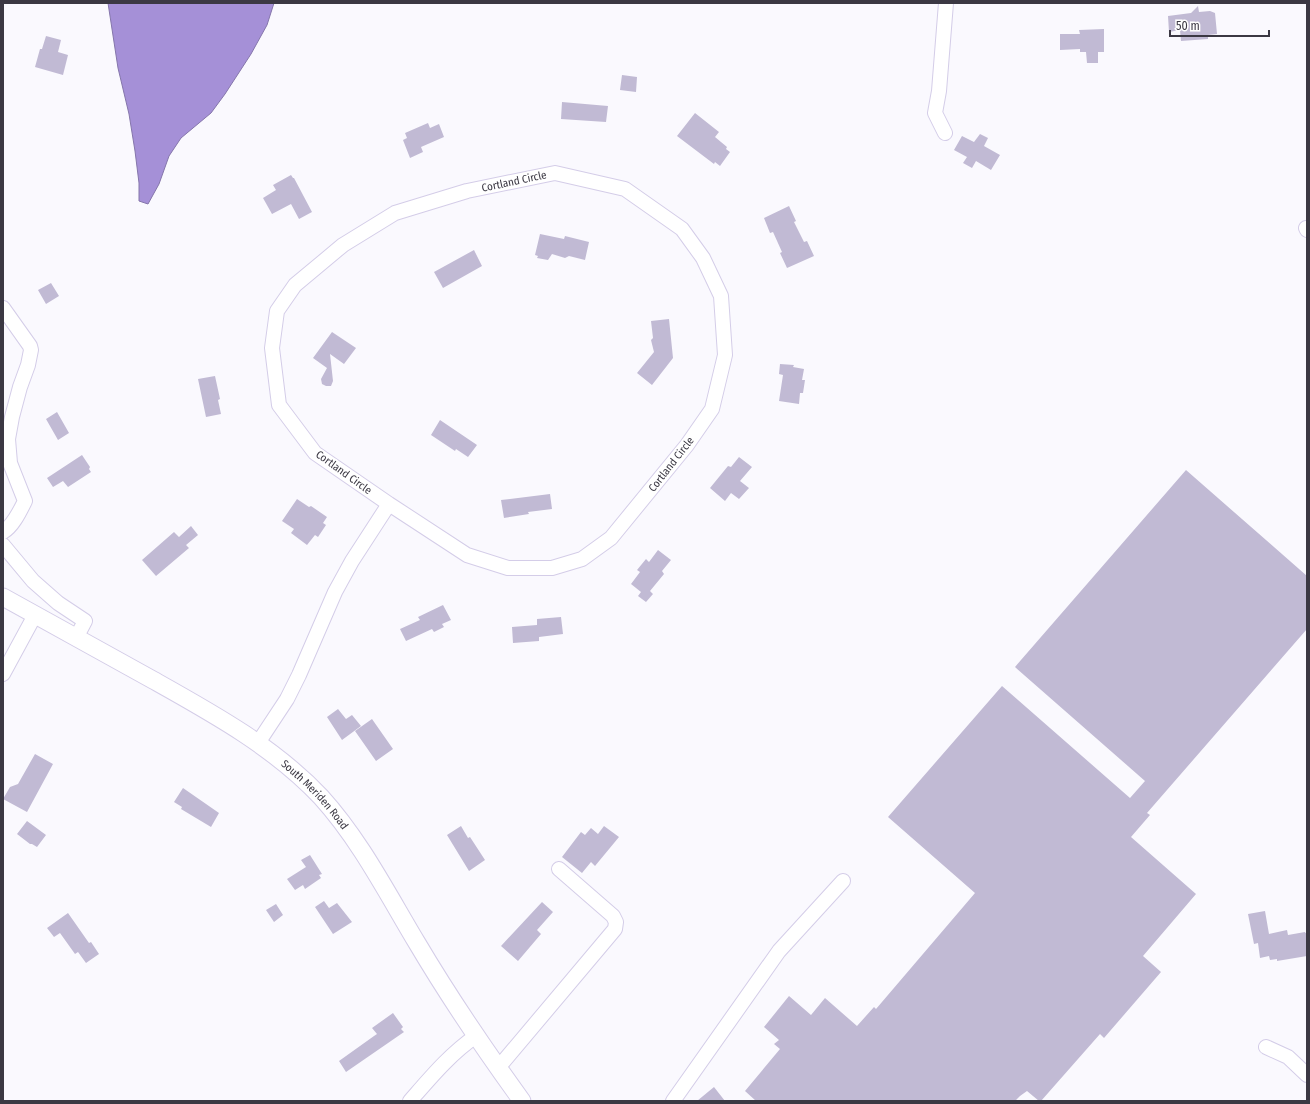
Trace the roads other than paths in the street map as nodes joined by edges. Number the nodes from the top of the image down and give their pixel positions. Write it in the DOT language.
graph roads {
  1 [pos="946,3"];
  2 [pos="945,133"];
  3 [pos="3,308"];
  4 [pos="389,504"];
  5 [pos="3,532"];
  6 [pos="3,545"];
  7 [pos="3,597"];
  8 [pos="35,615"];
  9 [pos="76,638"];
  10 [pos="3,674"];
  11 [pos="258,743"];
  12 [pos="559,869"];
  13 [pos="843,882"];
  14 [pos="476,1036"];
  15 [pos="1266,1047"];
  16 [pos="498,1068"];
  17 [pos="1307,1076"];
  18 [pos="410,1101"];
  19 [pos="522,1101"];
  20 [pos="673,1101"];
  1 -- 2 [label="street"];
  3 -- 5 [label="street"];
  4 -- 4 [label="street, Cortland Circle"];
  4 -- 11 [label="street"];
  6 -- 9 [label="street"];
  7 -- 8 [label="main road, South Meriden Road"];
  8 -- 9 [label="main road, South Meriden Road"];
  8 -- 10 [label="street"];
  9 -- 11 [label="main road, South Meriden Road"];
  11 -- 14 [label="main road, South Meriden Road"];
  12 -- 16 [label="street"];
  13 -- 20 [label="street"];
  14 -- 16 [label="main road, South Meriden Road"];
  14 -- 18 [label="street"];
  15 -- 17 [label="street"];
  16 -- 19 [label="main road, South Meriden Road"];
}
